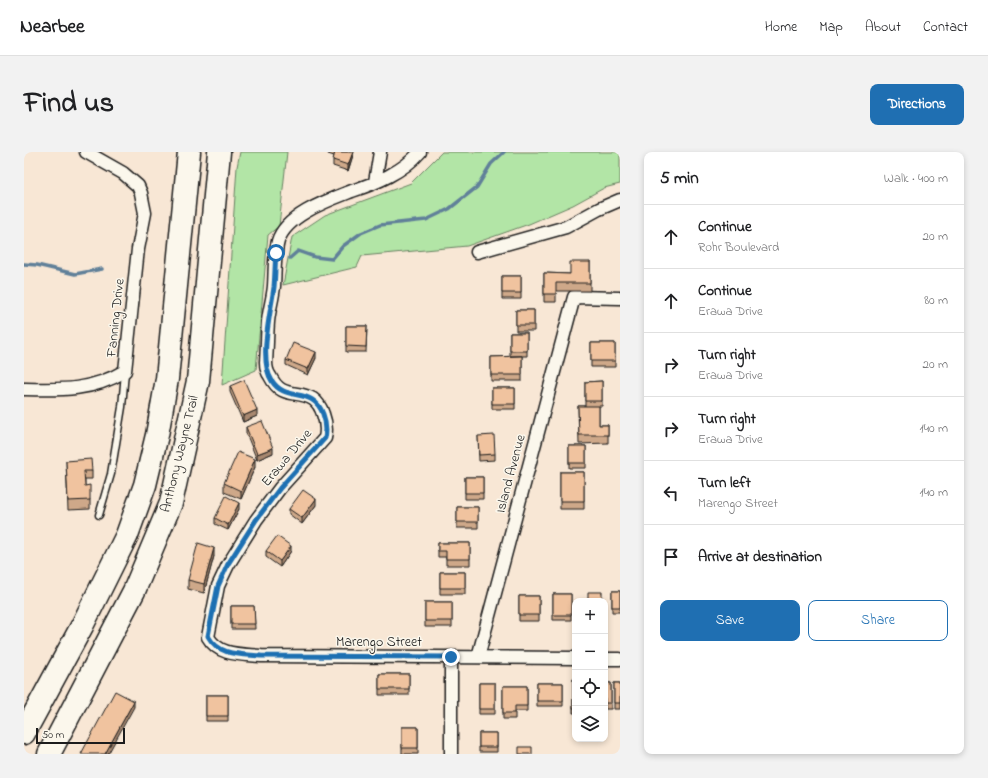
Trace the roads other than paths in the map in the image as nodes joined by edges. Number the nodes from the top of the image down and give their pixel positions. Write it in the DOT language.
graph roads {
  1 [pos="86,152"];
  2 [pos="189,152"];
  3 [pos="219,152"];
  4 [pos="380,152"];
  5 [pos="420,152"];
  6 [pos="375,182"];
  7 [pos="620,200"];
  8 [pos="477,252"];
  9 [pos="620,298"];
  10 [pos="125,371"];
  11 [pos="24,389"];
  12 [pos="99,515"];
  13 [pos="211,642"];
  14 [pos="451,657"];
  15 [pos="478,658"];
  16 [pos="572,658"];
  17 [pos="608,659"];
  18 [pos="620,659"];
  19 [pos="24,732"];
  20 [pos="48,754"];
  21 [pos="450,754"];
  1 -- 10 [label="street, Fanning Drive"];
  2 -- 19 [label="highway, Anthony Wayne Trail"];
  3 -- 20 [label="highway, Anthony Wayne Trail"];
  4 -- 6 [label="street"];
  5 -- 6 [label="street"];
  6 -- 13 [label="street, Erawa Drive"];
  7 -- 8 [label="street"];
  9 -- 15 [label="street, Island Avenue"];
  10 -- 11 [label="street"];
  10 -- 12 [label="lane, Fanning Drive"];
  13 -- 14 [label="street, Marengo Street"];
  14 -- 15 [label="street, Marengo Street"];
  14 -- 21 [label="street"];
  15 -- 16 [label="street, Marengo Street"];
  17 -- 18 [label="street"];
}
